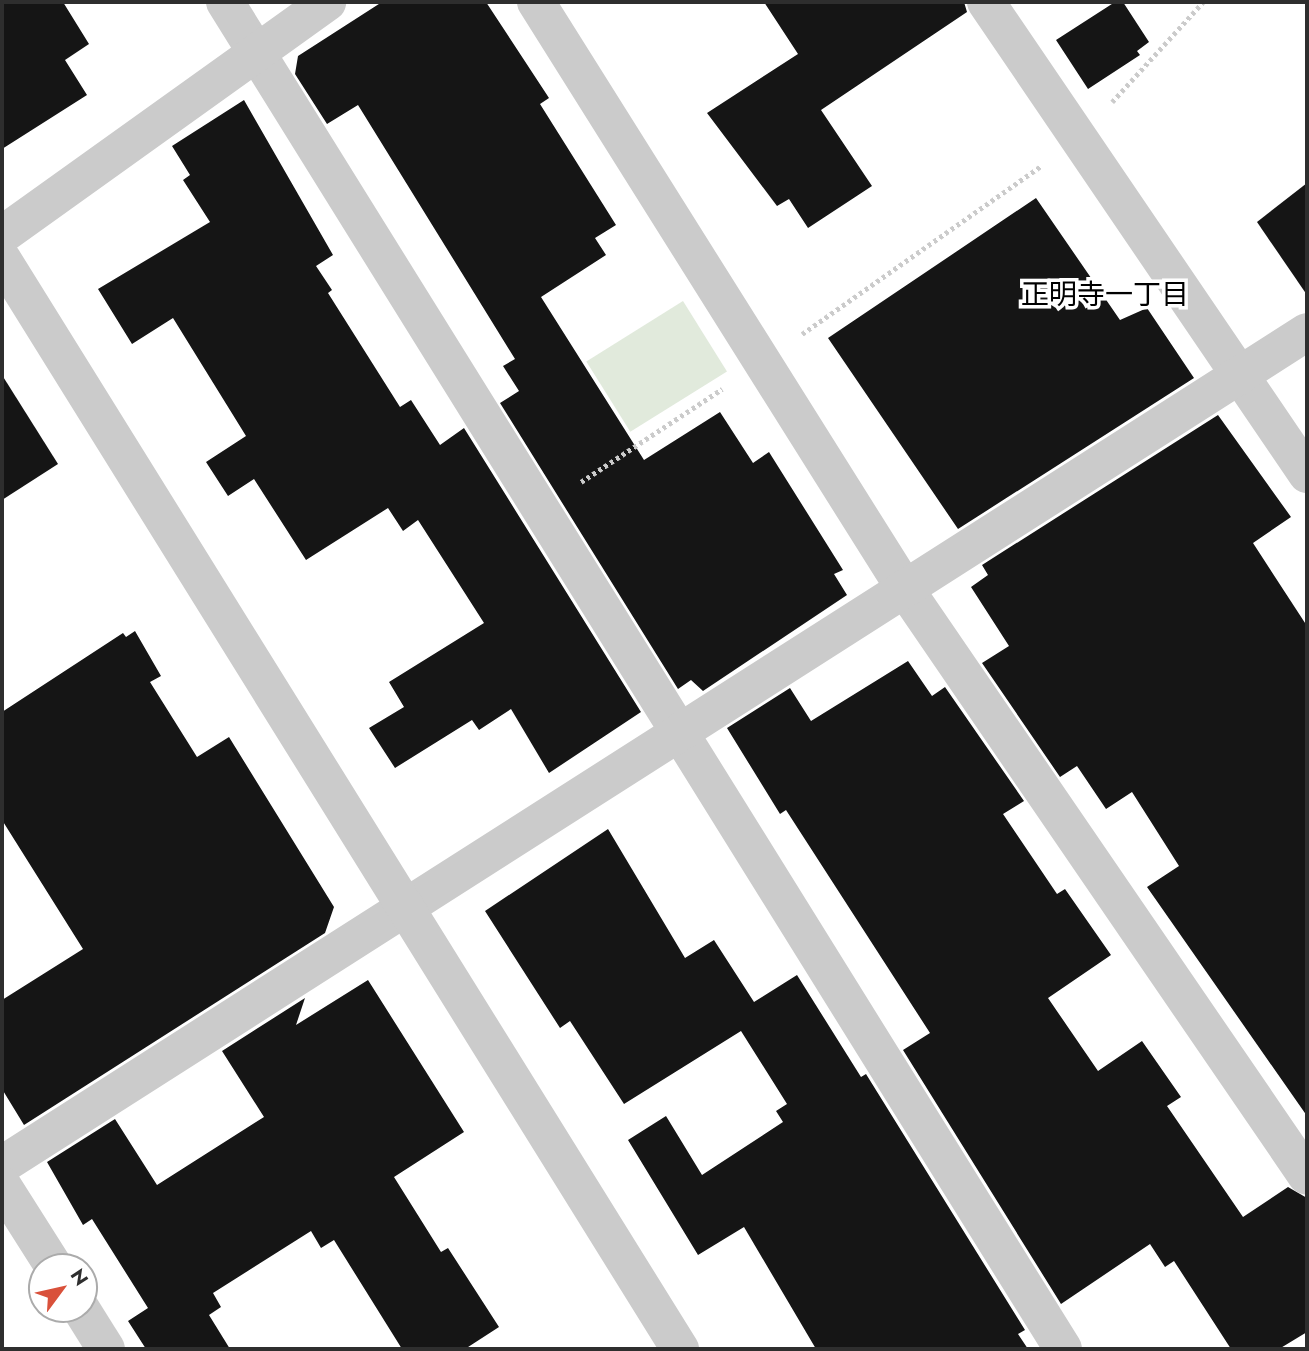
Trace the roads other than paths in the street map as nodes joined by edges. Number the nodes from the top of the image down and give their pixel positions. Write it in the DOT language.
graph roads {
  1 [pos="225,2"];
  2 [pos="327,2"];
  3 [pos="536,2"];
  4 [pos="986,2"];
  5 [pos="256,51"];
  6 [pos="2,235"];
  7 [pos="2,259"];
  8 [pos="1307,332"];
  9 [pos="1240,375"];
  10 [pos="1307,474"];
  11 [pos="905,589"];
  12 [pos="680,734"];
  13 [pos="407,909"];
  14 [pos="2,1165"];
  15 [pos="1307,1176"];
  16 [pos="2,1185"];
  17 [pos="45,1253"];
  18 [pos="90,1323"];
  19 [pos="106,1349"];
  20 [pos="680,1349"];
  21 [pos="1063,1349"];
  1 -- 5 [label="street"];
  2 -- 5 [label="street"];
  3 -- 11 [label="street"];
  4 -- 9 [label="street"];
  5 -- 6 [label="street"];
  5 -- 12 [label="street"];
  7 -- 13 [label="street"];
  8 -- 9 [label="street"];
  9 -- 10 [label="street"];
  9 -- 11 [label="street"];
  11 -- 12 [label="street"];
  11 -- 15 [label="street"];
  12 -- 13 [label="street"];
  12 -- 21 [label="street"];
  13 -- 14 [label="street"];
  13 -- 20 [label="street"];
  16 -- 17 [label="street"];
  18 -- 19 [label="street"];
}
